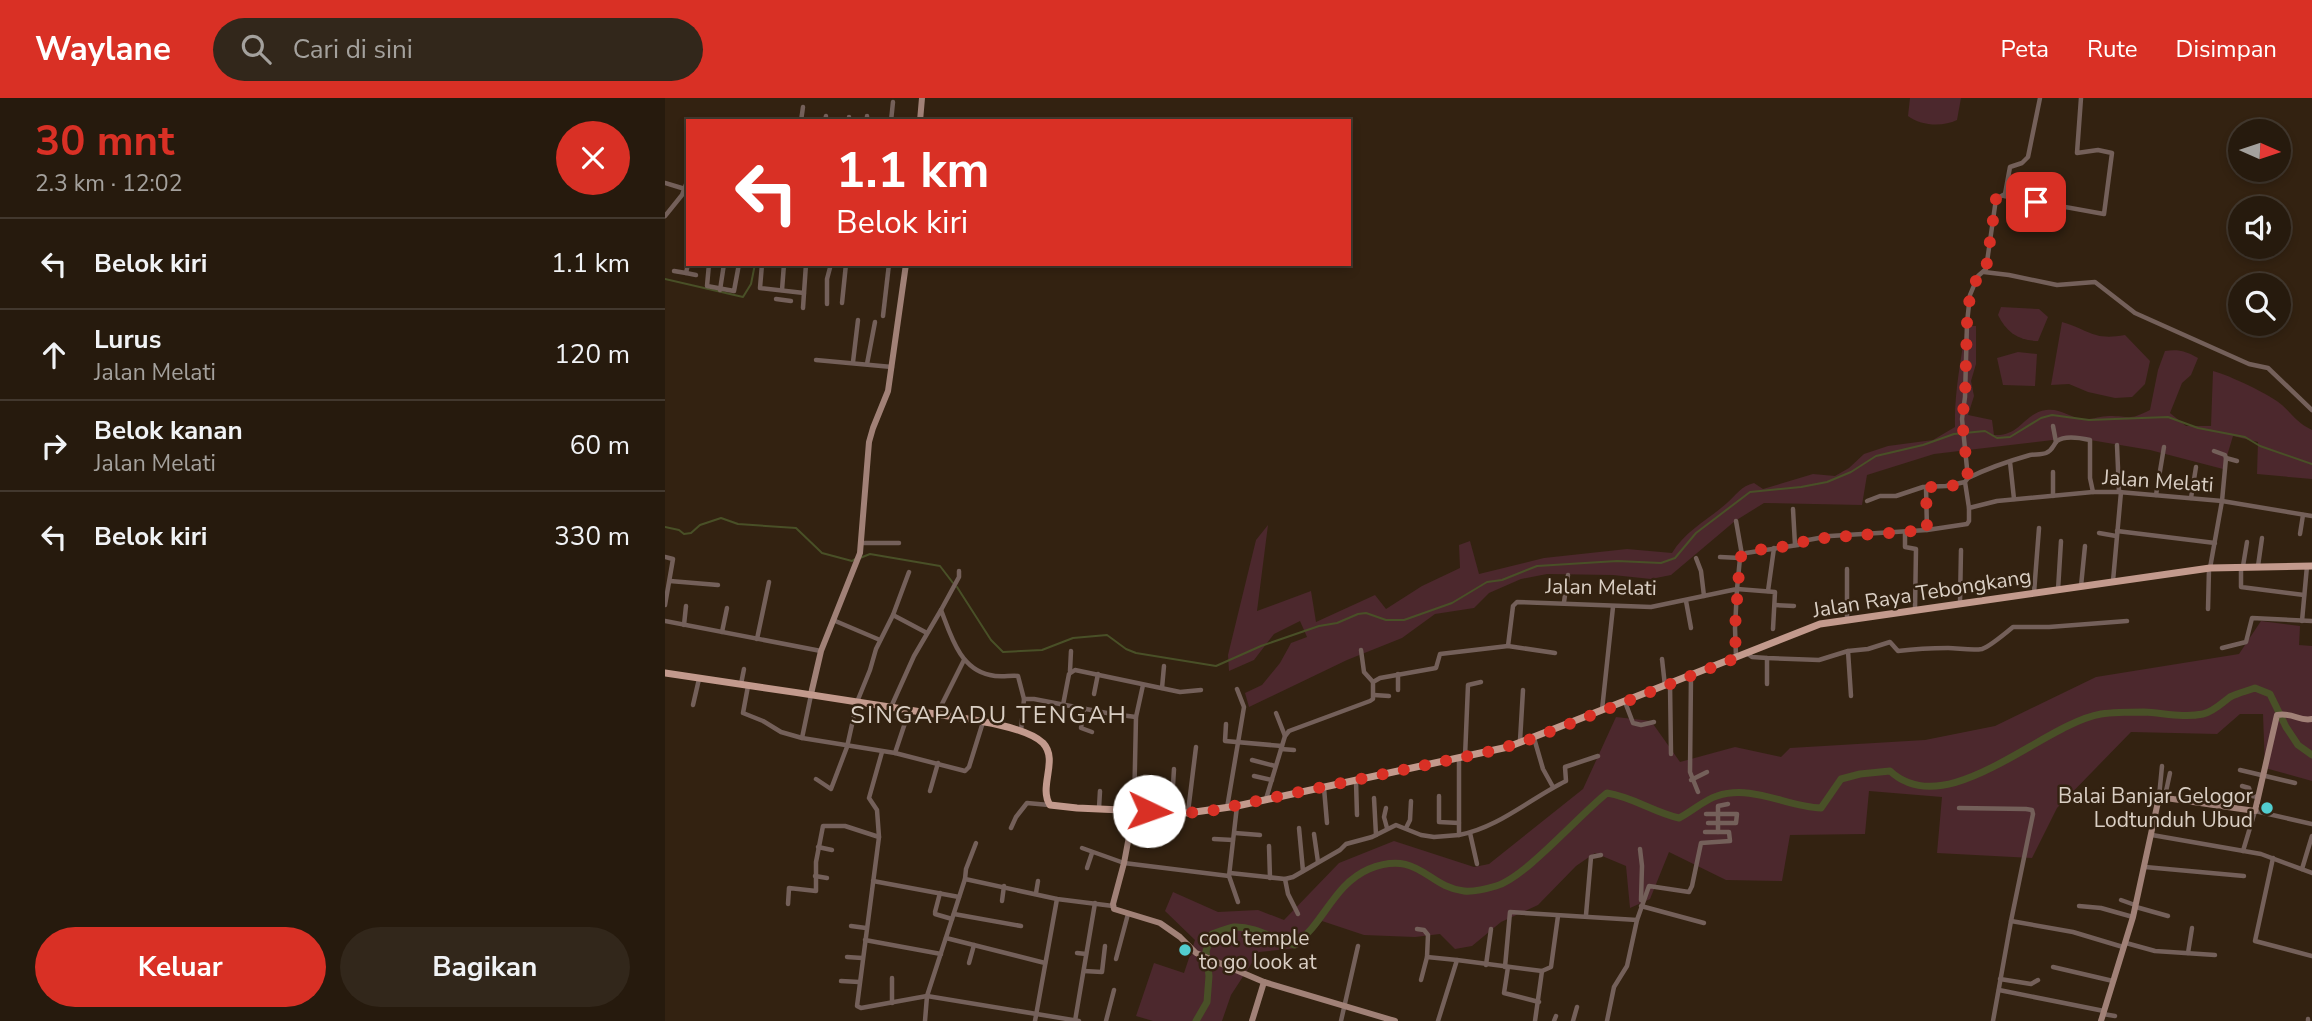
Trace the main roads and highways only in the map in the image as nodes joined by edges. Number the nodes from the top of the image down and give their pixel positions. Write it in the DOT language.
graph roads {
  1 [pos="922,98"];
  2 [pos="920,119"];
  3 [pos="906,266"];
  4 [pos="2309,566"];
  5 [pos="665,673"];
  6 [pos="811,694"];
  7 [pos="2312,719"];
  8 [pos="1134,810"];
  9 [pos="1265,982"];
  10 [pos="2103,1015"];
  11 [pos="1252,1021"];
  12 [pos="1395,1021"];
  1 -- 2 [label="main road"];
  3 -- 6 [label="main road"];
  4 -- 8 [label="main road, Jalan Raya Tebongkang"];
  5 -- 6 [label="main road"];
  6 -- 8 [label="main road, Jalan Raya Tebongkang"];
  7 -- 10 [label="main road"];
  8 -- 9 [label="main road"];
  9 -- 11 [label="main road"];
  9 -- 12 [label="main road"];
}
